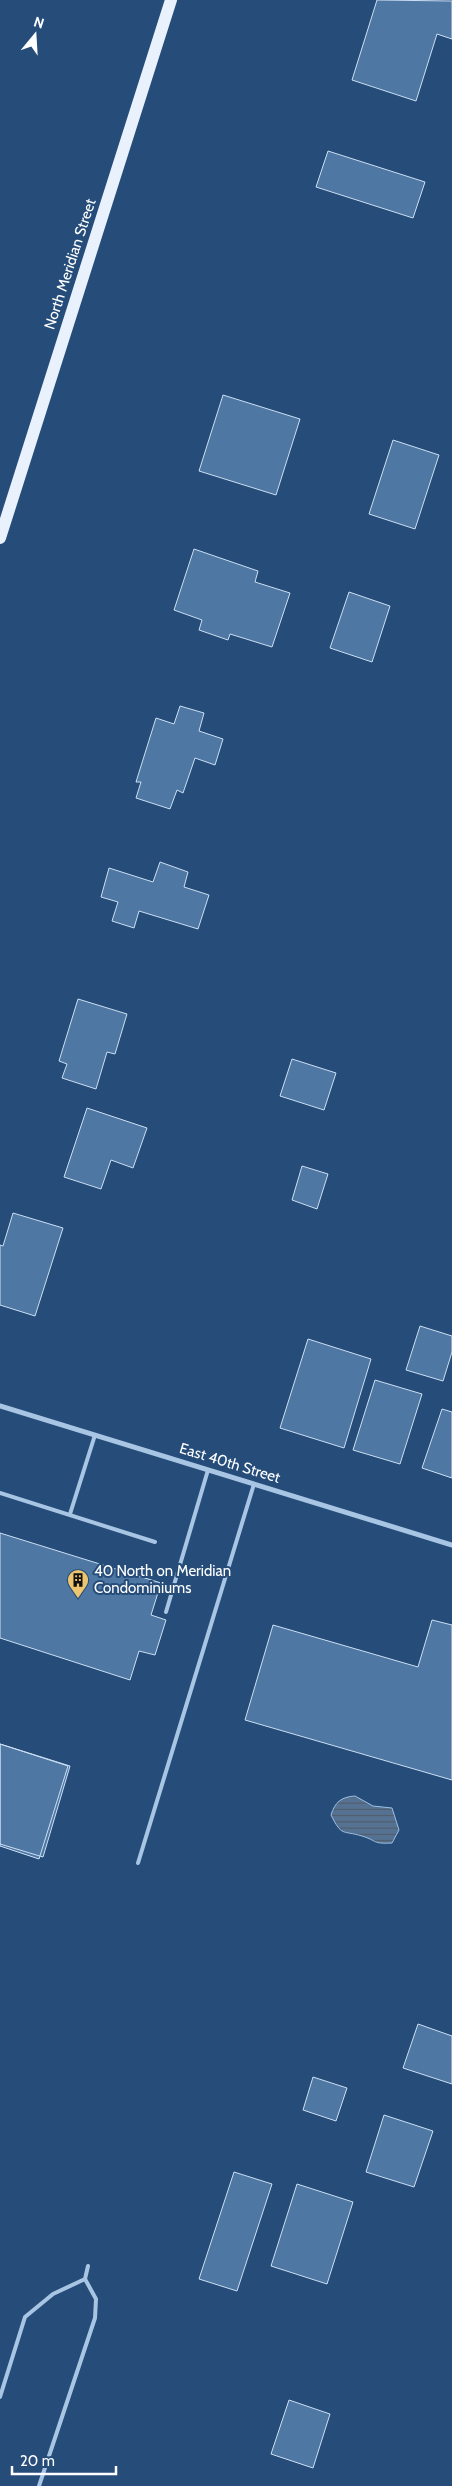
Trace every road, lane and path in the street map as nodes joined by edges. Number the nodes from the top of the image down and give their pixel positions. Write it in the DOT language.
graph roads {
  1 [pos="170,0"];
  2 [pos="0,538"];
  3 [pos="0,1406"];
  4 [pos="95,1435"];
  5 [pos="208,1470"];
  6 [pos="254,1484"];
  7 [pos="0,1493"];
  8 [pos="70,1514"];
  9 [pos="155,1542"];
  10 [pos="452,1545"];
  11 [pos="166,1612"];
  12 [pos="138,1862"];
  13 [pos="88,2266"];
  14 [pos="85,2279"];
  15 [pos="0,2397"];
  16 [pos="39,2486"];
  1 -- 2 [label="main road, North Meridian Street"];
  3 -- 4 [label="street, East 40th Street"];
  4 -- 5 [label="street, East 40th Street"];
  4 -- 8 [label="lane"];
  5 -- 6 [label="street, East 40th Street"];
  5 -- 11 [label="lane"];
  6 -- 10 [label="street, East 40th Street"];
  6 -- 12 [label="lane"];
  7 -- 8 [label="lane"];
  8 -- 9 [label="lane"];
  13 -- 14 [label="lane"];
  14 -- 15 [label="lane"];
  14 -- 16 [label="lane"];
}
